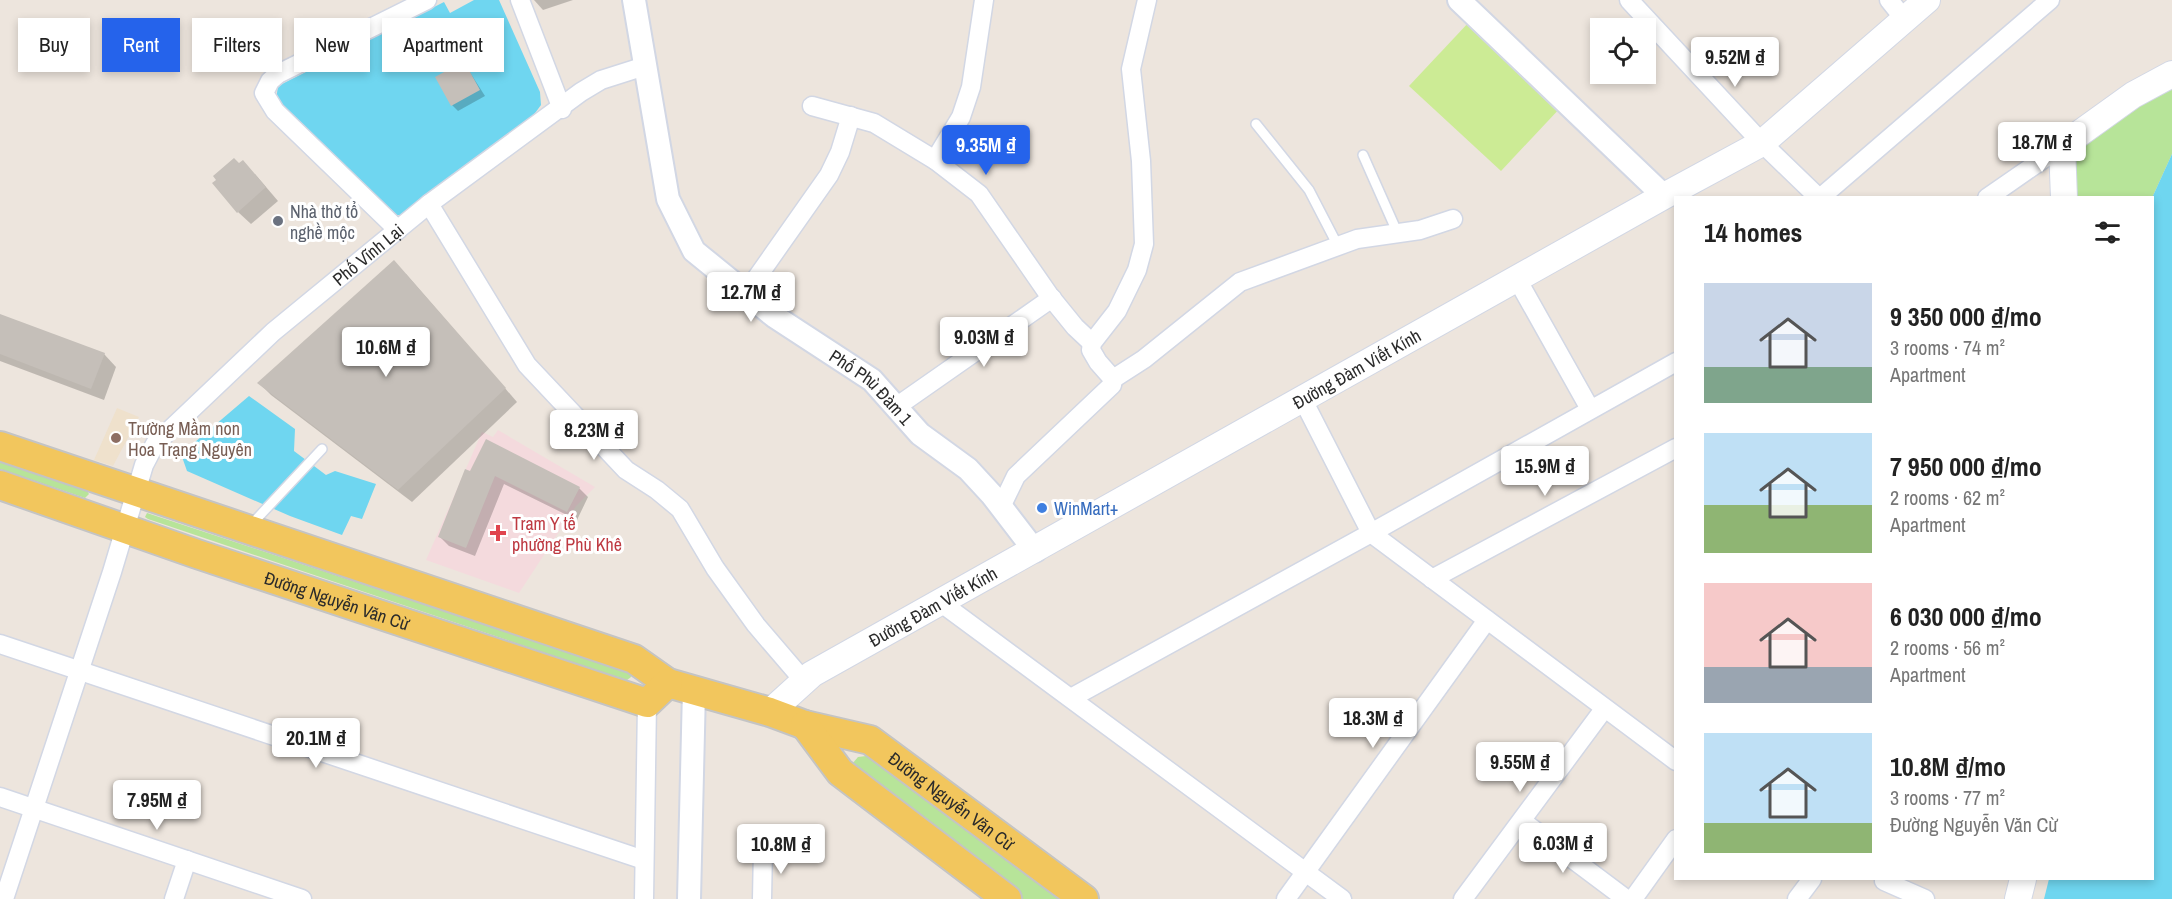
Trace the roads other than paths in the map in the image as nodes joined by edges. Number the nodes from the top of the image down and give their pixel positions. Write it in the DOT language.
graph roads {
  1 [pos="427,0"];
  2 [pos="519,0"];
  3 [pos="634,0"];
  4 [pos="984,0"];
  5 [pos="1147,0"];
  6 [pos="1459,0"];
  7 [pos="1629,0"];
  8 [pos="1888,0"];
  9 [pos="1927,0"];
  10 [pos="2050,0"];
  11 [pos="1905,20"];
  12 [pos="645,66"];
  13 [pos="2172,74"];
  14 [pos="812,106"];
  15 [pos="561,109"];
  16 [pos="851,116"];
  17 [pos="1256,124"];
  18 [pos="1762,143"];
  19 [pos="2062,147"];
  20 [pos="1363,155"];
  21 [pos="935,160"];
  22 [pos="1664,196"];
  23 [pos="1817,196"];
  24 [pos="1821,196"];
  25 [pos="1990,196"];
  26 [pos="2064,196"];
  27 [pos="429,204"];
  28 [pos="1453,219"];
  29 [pos="398,230"];
  30 [pos="1398,234"];
  31 [pos="1338,246"];
  32 [pos="1517,279"];
  33 [pos="746,293"];
  34 [pos="1052,298"];
  35 [pos="1092,342"];
  36 [pos="1674,363"];
  37 [pos="1113,379"];
  38 [pos="1302,398"];
  39 [pos="896,407"];
  40 [pos="1590,409"];
  41 [pos="0,446"];
  42 [pos="322,449"];
  43 [pos="1674,449"];
  44 [pos="0,485"];
  45 [pos="135,493"];
  46 [pos="1001,507"];
  47 [pos="255,521"];
  48 [pos="126,527"];
  49 [pos="1371,533"];
  50 [pos="1035,551"];
  51 [pos="1432,579"];
  52 [pos="940,603"];
  53 [pos="1487,620"];
  54 [pos="0,645"];
  55 [pos="80,671"];
  56 [pos="804,681"];
  57 [pos="681,686"];
  58 [pos="1071,698"];
  59 [pos="647,704"];
  60 [pos="1604,709"];
  61 [pos="770,712"];
  62 [pos="805,725"];
  63 [pos="1674,760"];
  64 [pos="0,796"];
  65 [pos="34,808"];
  66 [pos="1522,821"];
  67 [pos="1674,842"];
  68 [pos="763,849"];
  69 [pos="187,860"];
  70 [pos="644,860"];
  71 [pos="1308,873"];
  72 [pos="1811,880"];
  73 [pos="1881,880"];
  74 [pos="2022,880"];
  75 [pos="4,899"];
  76 [pos="174,899"];
  77 [pos="302,899"];
  78 [pos="644,899"];
  79 [pos="690,899"];
  80 [pos="762,899"];
  81 [pos="1007,899"];
  82 [pos="1084,899"];
  83 [pos="1286,899"];
  84 [pos="1342,899"];
  85 [pos="1463,899"];
  86 [pos="1626,899"];
  87 [pos="1633,899"];
  88 [pos="1797,899"];
  89 [pos="1924,899"];
  90 [pos="2018,899"];
  1 -- 29 [label="street"];
  2 -- 15 [label="street"];
  3 -- 12 [label="street, Phố Phù Đàm 1"];
  4 -- 21 [label="street"];
  5 -- 35 [label="street"];
  6 -- 22 [label="street"];
  7 -- 18 [label="street"];
  8 -- 11 [label="street"];
  9 -- 11 [label="main road, Đường Đàm Viết Kính"];
  10 -- 24 [label="street"];
  11 -- 18 [label="main road, Đường Đàm Viết Kính"];
  12 -- 15 [label="street, Phố Vĩnh Lại"];
  12 -- 33 [label="street, Phố Phù Đàm 1"];
  13 -- 19 [label="main road"];
  14 -- 16 [label="street"];
  15 -- 27 [label="street, Phố Vĩnh Lại"];
  16 -- 21 [label="street"];
  16 -- 33 [label="street"];
  17 -- 31 [label="lane"];
  18 -- 22 [label="main road, Đường Đàm Viết Kính"];
  18 -- 23 [label="street"];
  19 -- 25 [label="street"];
  19 -- 26 [label="main road"];
  20 -- 30 [label="lane"];
  21 -- 34 [label="street"];
  22 -- 32 [label="main road, Đường Đàm Viết Kính"];
  27 -- 29 [label="street, Phố Vĩnh Lại"];
  27 -- 56 [label="street"];
  28 -- 30 [label="street"];
  29 -- 45 [label="street, Phố Vĩnh Lại"];
  30 -- 31 [label="street"];
  31 -- 37 [label="street"];
  32 -- 38 [label="main road, Đường Đàm Viết Kính"];
  32 -- 40 [label="street"];
  33 -- 39 [label="street, Phố Phù Đàm 1"];
  34 -- 35 [label="street"];
  34 -- 39 [label="street"];
  35 -- 37 [label="street"];
  36 -- 40 [label="street"];
  37 -- 46 [label="street"];
  38 -- 49 [label="street"];
  38 -- 50 [label="main road, Đường Đàm Viết Kính"];
  39 -- 46 [label="street, Phố Phù Đàm 1"];
  40 -- 49 [label="street"];
  41 -- 45 [label="main road, Đường Nguyễn Văn Cừ"];
  42 -- 47 [label="lane"];
  43 -- 51 [label="street"];
  44 -- 48 [label="main road, Đường Nguyễn Văn Cừ"];
  45 -- 47 [label="main road, Đường Nguyễn Văn Cừ"];
  45 -- 48 [label="street, Phố Vĩnh Lại"];
  46 -- 50 [label="street, Phố Phù Đàm 1"];
  47 -- 57 [label="main road, Đường Nguyễn Văn Cừ"];
  48 -- 55 [label="street, Phố Vĩnh Lại"];
  48 -- 59 [label="main road, Đường Nguyễn Văn Cừ"];
  49 -- 51 [label="street"];
  49 -- 58 [label="street"];
  50 -- 52 [label="main road, Đường Đàm Viết Kính"];
  51 -- 53 [label="street"];
  52 -- 56 [label="main road, Đường Đàm Viết Kính"];
  52 -- 58 [label="street"];
  53 -- 60 [label="street"];
  53 -- 71 [label="street"];
  54 -- 55 [label="street"];
  55 -- 65 [label="street, Phố Vĩnh Lại"];
  55 -- 70 [label="street"];
  56 -- 61 [label="main road, Đường Đàm Viết Kính"];
  57 -- 59 [label="main road"];
  57 -- 61 [label="main road, Đường Nguyễn Văn Cừ"];
  57 -- 79 [label="street"];
  58 -- 71 [label="street"];
  59 -- 70 [label="street"];
  60 -- 63 [label="street"];
  60 -- 66 [label="street"];
  61 -- 62 [label="main road, Đường Nguyễn Văn Cừ"];
  62 -- 81 [label="main road"];
  62 -- 82 [label="main road, Đường Nguyễn Văn Cừ"];
  64 -- 65 [label="street"];
  65 -- 69 [label="street"];
  65 -- 75 [label="street, Phố Vĩnh Lại"];
  66 -- 85 [label="street"];
  66 -- 86 [label="street"];
  67 -- 87 [label="street"];
  68 -- 80 [label="street"];
  69 -- 76 [label="street"];
  69 -- 77 [label="street"];
  70 -- 78 [label="street"];
  71 -- 83 [label="street"];
  71 -- 84 [label="street"];
  72 -- 88 [label="street"];
  73 -- 89 [label="street"];
  74 -- 90 [label="main road"];
}
